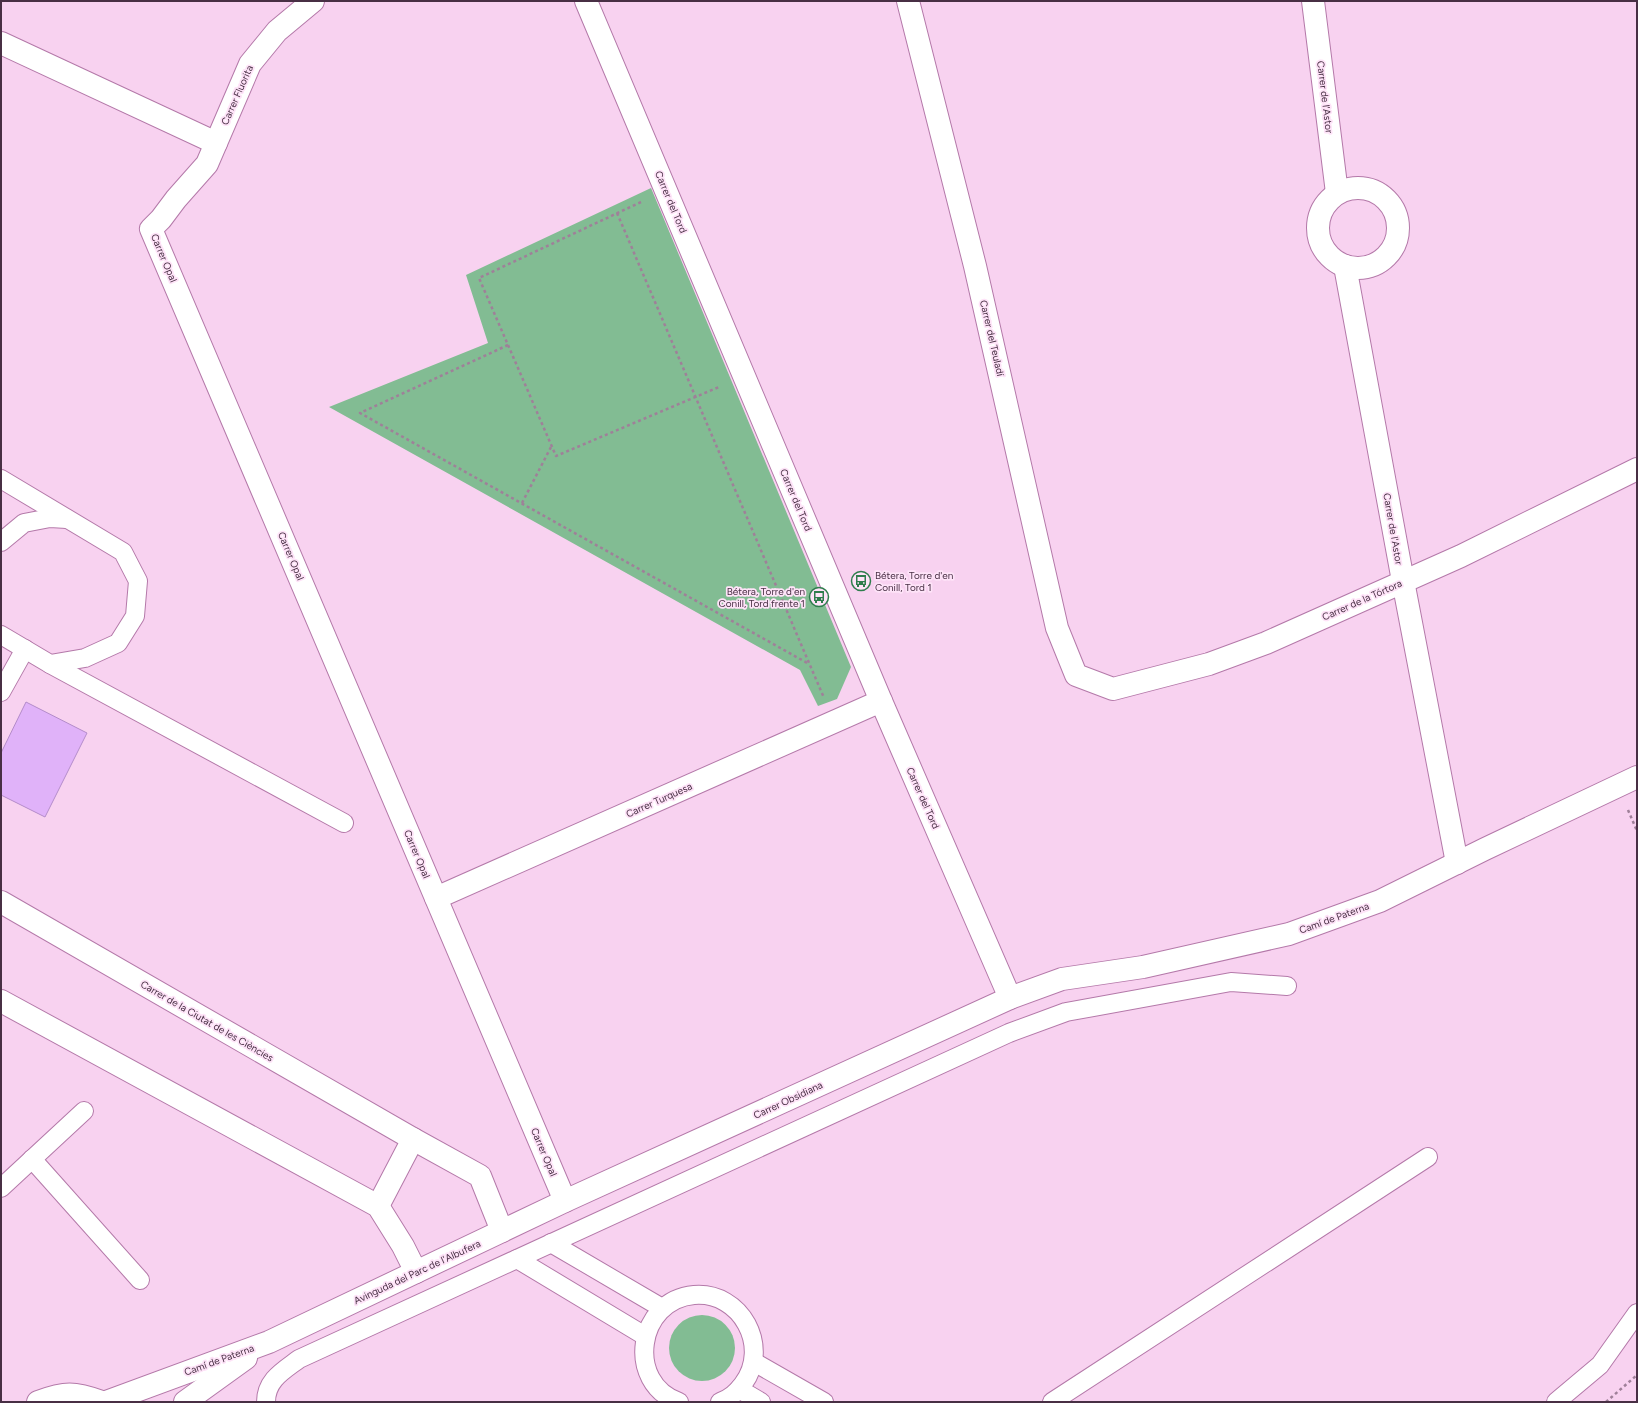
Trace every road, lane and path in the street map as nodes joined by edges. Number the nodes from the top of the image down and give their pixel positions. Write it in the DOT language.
graph roads {
  1 [pos="313,1"];
  2 [pos="586,1"];
  3 [pos="908,1"];
  4 [pos="1313,1"];
  5 [pos="1,42"];
  6 [pos="216,143"];
  7 [pos="1338,193"];
  8 [pos="642,202"];
  9 [pos="617,213"];
  10 [pos="1345,266"];
  11 [pos="508,345"];
  12 [pos="720,387"];
  13 [pos="695,397"];
  14 [pos="551,446"];
  15 [pos="1637,469"];
  16 [pos="1,479"];
  17 [pos="522,503"];
  18 [pos="68,519"];
  19 [pos="1,542"];
  20 [pos="1403,581"];
  21 [pos="2,632"];
  22 [pos="25,649"];
  23 [pos="50,664"];
  24 [pos="809,664"];
  25 [pos="1076,675"];
  26 [pos="1,692"];
  27 [pos="881,701"];
  28 [pos="826,703"];
  29 [pos="1637,777"];
  30 [pos="344,823"];
  31 [pos="1458,863"];
  32 [pos="436,898"];
  33 [pos="1,902"];
  34 [pos="1287,986"];
  35 [pos="1010,998"];
  36 [pos="1,1001"];
  37 [pos="84,1111"];
  38 [pos="413,1139"];
  39 [pos="1428,1157"];
  40 [pos="32,1159"];
  41 [pos="1,1188"];
  42 [pos="565,1201"];
  43 [pos="378,1206"];
  44 [pos="502,1231"];
  45 [pos="551,1243"];
  46 [pos="517,1259"];
  47 [pos="416,1272"];
  48 [pos="140,1280"];
  49 [pos="662,1308"];
  50 [pos="1637,1313"];
  51 [pos="645,1336"];
  52 [pos="269,1342"];
  53 [pos="754,1362"];
  54 [pos="1637,1376"];
  55 [pos="739,1389"];
  56 [pos="212,1392"];
  57 [pos="38,1402"];
  58 [pos="102,1402"];
  59 [pos="106,1402"];
  60 [pos="185,1402"];
  61 [pos="266,1402"];
  62 [pos="679,1402"];
  63 [pos="720,1402"];
  64 [pos="761,1402"];
  65 [pos="824,1402"];
  66 [pos="1052,1402"];
  67 [pos="1556,1402"];
  68 [pos="1606,1402"];
  1 -- 6 [label="street, Carrer Fluorita"];
  2 -- 27 [label="street, Carrer del Tord"];
  3 -- 25 [label="street, Carrer del Teuladí"];
  4 -- 7 [label="street, Carrer de l'Astor"];
  5 -- 6 [label="street"];
  6 -- 32 [label="street, Carrer Opal"];
  7 -- 10 [label="street"];
  7 -- 10 [label="street"];
  8 -- 9 [label="path"];
  9 -- 11 [label="path"];
  9 -- 13 [label="path"];
  10 -- 20 [label="street, Carrer de l'Astor"];
  11 -- 14 [label="path"];
  11 -- 17 [label="path"];
  12 -- 13 [label="path"];
  13 -- 14 [label="path"];
  13 -- 24 [label="path"];
  14 -- 17 [label="path"];
  15 -- 20 [label="street, Carrer de la Tórtora"];
  16 -- 18 [label="lane"];
  17 -- 24 [label="path"];
  18 -- 19 [label="lane"];
  18 -- 23 [label="lane"];
  20 -- 25 [label="street, Carrer de la Tórtora"];
  20 -- 31 [label="street, Carrer de l'Astor"];
  21 -- 22 [label="lane"];
  22 -- 23 [label="lane"];
  22 -- 26 [label="lane"];
  23 -- 30 [label="lane"];
  24 -- 28 [label="path"];
  27 -- 32 [label="street, Carrer Turquesa"];
  27 -- 35 [label="street, Carrer del Tord"];
  29 -- 31 [label="street, Camí de Paterna"];
  31 -- 35 [label="street, Camí de Paterna"];
  32 -- 42 [label="street, Carrer Opal"];
  33 -- 38 [label="street, Carrer de la Ciutat de les Ciències"];
  34 -- 45 [label="lane"];
  35 -- 42 [label="street, Carrer Obsidiana"];
  36 -- 43 [label="street"];
  37 -- 40 [label="lane"];
  38 -- 43 [label="street"];
  38 -- 44 [label="street, Carrer de la Ciutat de les Ciències"];
  39 -- 66 [label="lane"];
  40 -- 41 [label="lane"];
  40 -- 48 [label="lane"];
  42 -- 44 [label="street, Avinguda del Parc de l'Albufera"];
  43 -- 47 [label="street"];
  44 -- 47 [label="street, Avinguda del Parc de l'Albufera"];
  45 -- 46 [label="lane"];
  45 -- 49 [label="lane"];
  46 -- 51 [label="lane"];
  46 -- 61 [label="lane"];
  47 -- 52 [label="street, Avinguda del Parc de l'Albufera"];
  49 -- 51 [label="lane"];
  49 -- 53 [label="lane"];
  50 -- 67 [label="lane"];
  51 -- 62 [label="lane"];
  52 -- 56 [label="street, Camí de Paterna"];
  52 -- 59 [label="street, Camí de Paterna"];
  53 -- 55 [label="lane"];
  53 -- 65 [label="lane"];
  54 -- 68 [label="path"];
  55 -- 63 [label="lane"];
  55 -- 64 [label="lane"];
  56 -- 60 [label="street, Camí de Paterna"];
  57 -- 58 [label="street"];
}
